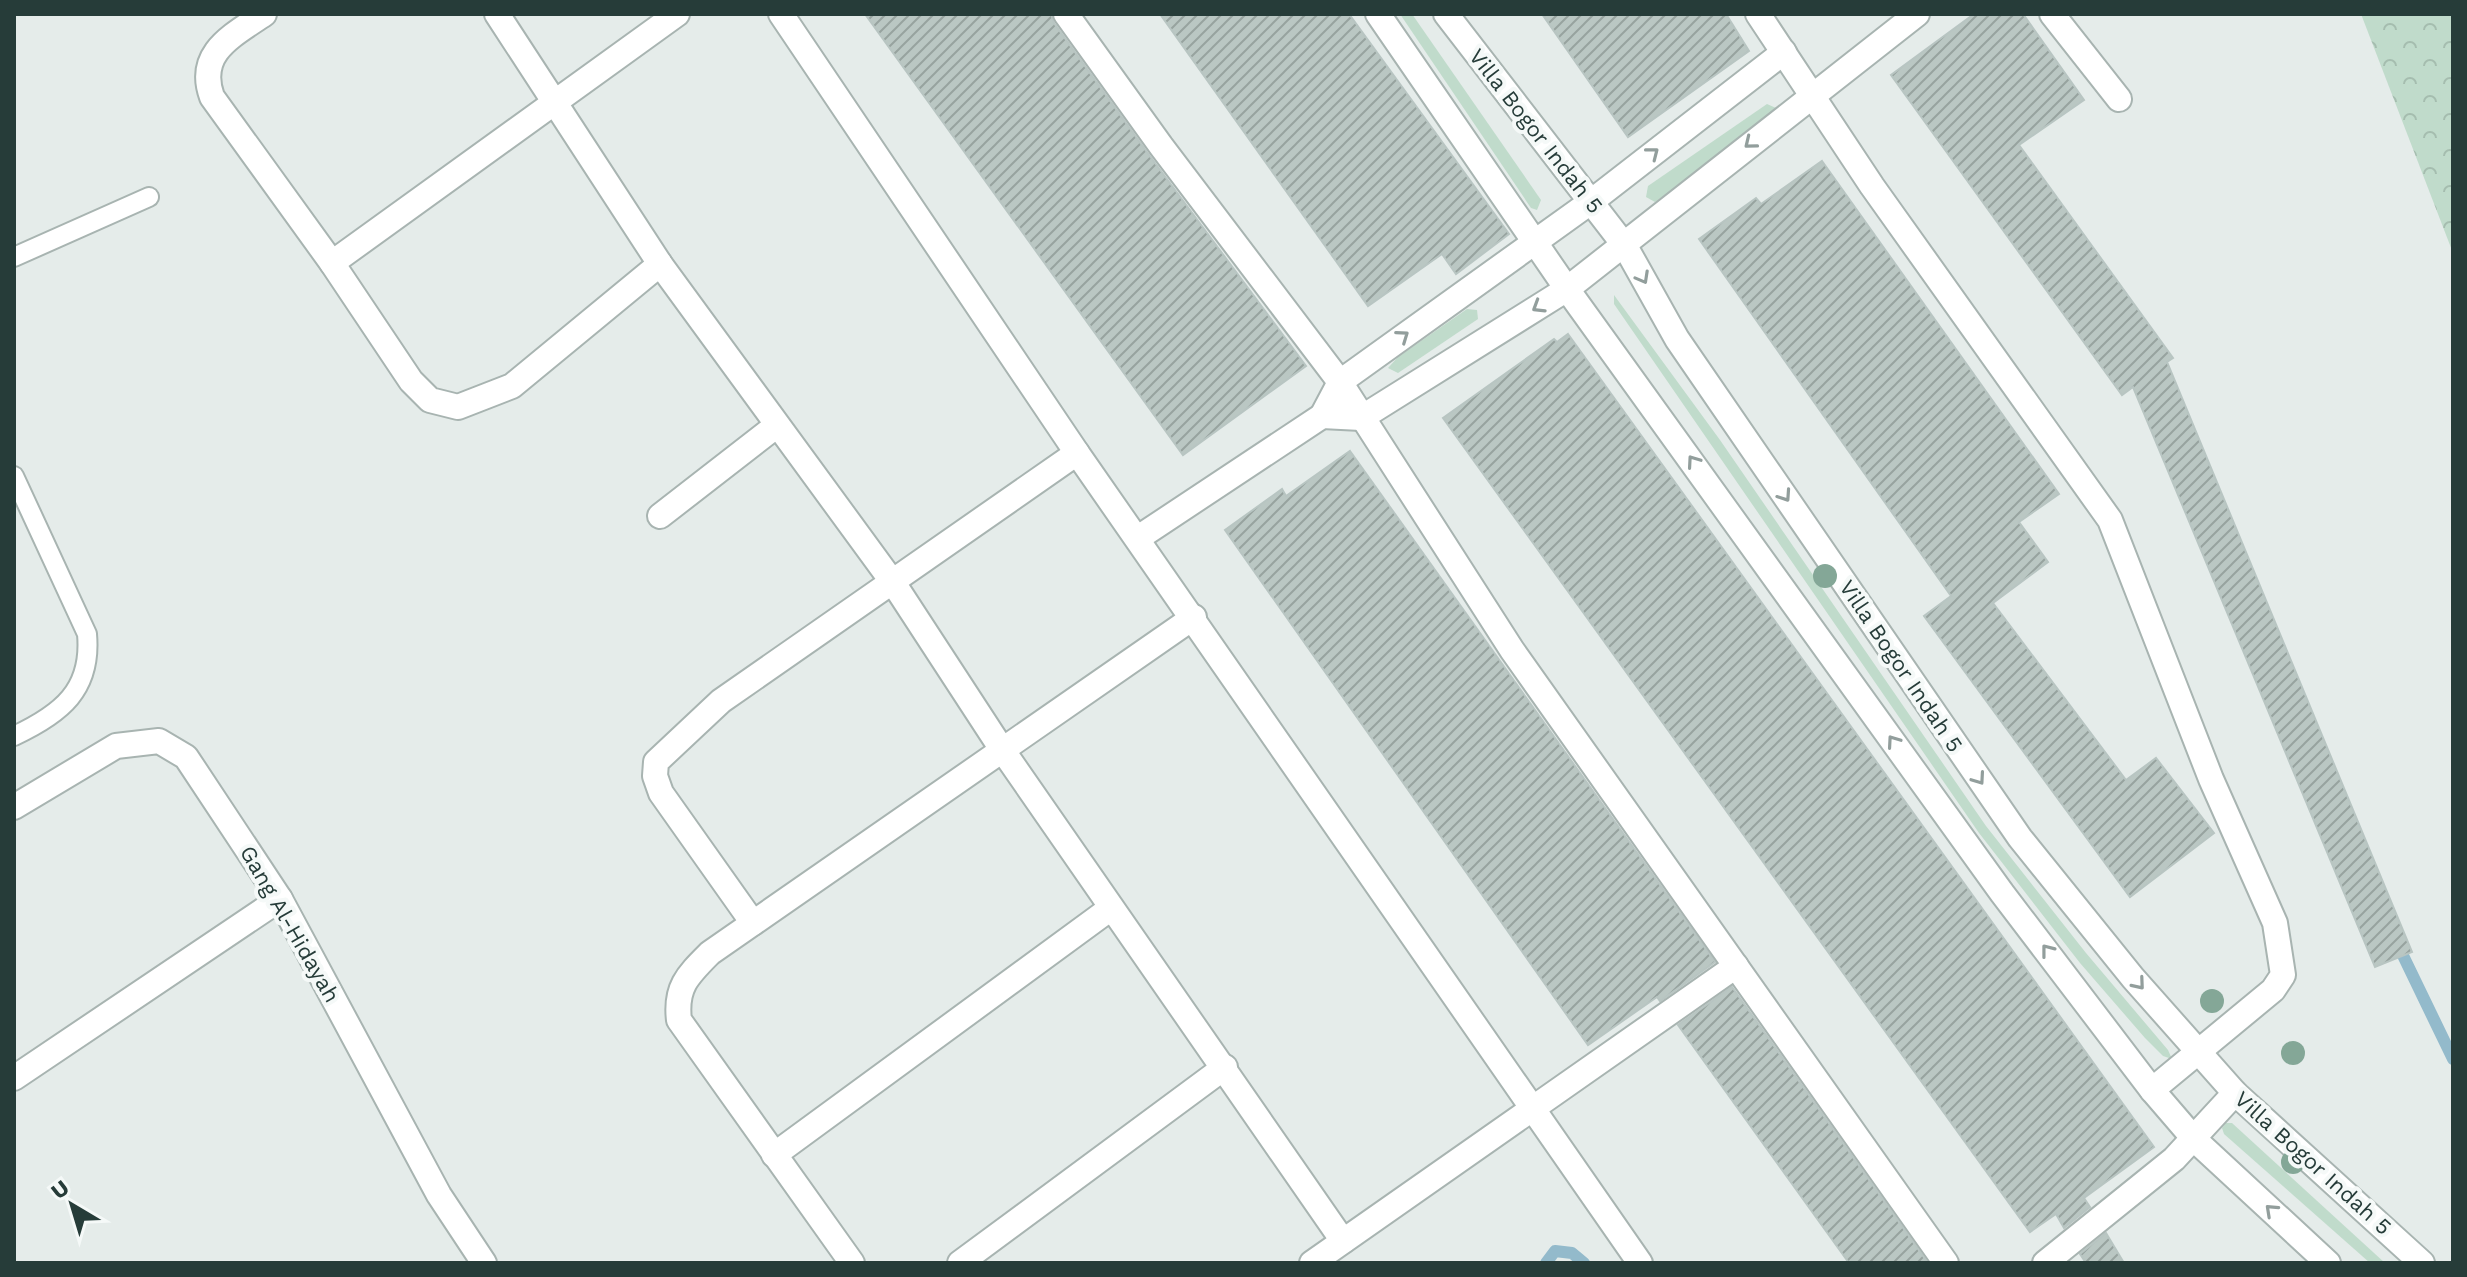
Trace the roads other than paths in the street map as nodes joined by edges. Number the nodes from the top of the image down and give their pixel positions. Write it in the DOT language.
graph roads {
  1 [pos="264,14"];
  2 [pos="497,14"];
  3 [pos="677,14"];
  4 [pos="781,14"];
  5 [pos="1066,14"];
  6 [pos="1378,14"];
  7 [pos="1446,14"];
  8 [pos="1758,14"];
  9 [pos="1917,14"];
  10 [pos="2052,14"];
  11 [pos="1784,52"];
  12 [pos="1812,95"];
  13 [pos="2119,99"];
  14 [pos="552,102"];
  15 [pos="149,197"];
  16 [pos="1592,201"];
  17 [pos="1536,242"];
  18 [pos="1625,246"];
  19 [pos="14,257"];
  20 [pos="332,263"];
  21 [pos="660,264"];
  22 [pos="1567,289"];
  23 [pos="1340,382"];
  24 [pos="1322,416"];
  25 [pos="1361,418"];
  26 [pos="776,426"];
  27 [pos="1077,453"];
  28 [pos="14,476"];
  29 [pos="660,516"];
  30 [pos="1138,538"];
  31 [pos="894,584"];
  32 [pos="1194,617"];
  33 [pos="14,736"];
  34 [pos="1001,748"];
  35 [pos="14,807"];
  36 [pos="280,899"];
  37 [pos="1111,908"];
  38 [pos="753,923"];
  39 [pos="1736,966"];
  40 [pos="2199,1054"];
  41 [pos="1225,1067"];
  42 [pos="14,1078"];
  43 [pos="2152,1090"];
  44 [pos="2235,1093"];
  45 [pos="1532,1107"];
  46 [pos="2195,1140"];
  47 [pos="774,1155"];
  48 [pos="1343,1241"];
  49 [pos="484,1263"];
  50 [pos="852,1263"];
  51 [pos="960,1263"];
  52 [pos="1312,1263"];
  53 [pos="1640,1263"];
  54 [pos="1946,1263"];
  55 [pos="2045,1263"];
  56 [pos="2328,1263"];
  57 [pos="2422,1263"];
  1 -- 20 [label="street"];
  2 -- 14 [label="street"];
  3 -- 14 [label="street"];
  4 -- 27 [label="street"];
  5 -- 23 [label="street"];
  6 -- 17 [label="street"];
  7 -- 16 [label="street, Villa Bogor Indah 5"];
  8 -- 11 [label="street"];
  9 -- 12 [label="street"];
  10 -- 13 [label="street"];
  11 -- 12 [label="street"];
  16 -- 11 [label="street, one-way"];
  12 -- 18 [label="street, one-way"];
  12 -- 40 [label="street"];
  14 -- 20 [label="street"];
  14 -- 21 [label="street"];
  15 -- 19 [label="lane"];
  16 -- 17 [label="street"];
  16 -- 18 [label="street, Villa Bogor Indah 5"];
  17 -- 22 [label="street"];
  23 -- 17 [label="street, one-way"];
  18 -- 22 [label="street"];
  18 -- 40 [label="street, Villa Bogor Indah 5, one-way"];
  20 -- 21 [label="street"];
  21 -- 26 [label="street"];
  22 -- 25 [label="street, one-way"];
  43 -- 22 [label="street, one-way"];
  23 -- 24 [label="street"];
  23 -- 25 [label="street"];
  24 -- 25 [label="street"];
  24 -- 30 [label="street"];
  25 -- 39 [label="street"];
  26 -- 29 [label="street"];
  26 -- 31 [label="street"];
  27 -- 30 [label="street"];
  27 -- 31 [label="street"];
  28 -- 33 [label="lane"];
  30 -- 32 [label="street"];
  31 -- 34 [label="street"];
  31 -- 38 [label="street"];
  32 -- 34 [label="street"];
  32 -- 45 [label="street"];
  34 -- 37 [label="street"];
  34 -- 38 [label="street"];
  35 -- 36 [label="street, Gang Al-Hidayah"];
  36 -- 42 [label="street"];
  36 -- 49 [label="street, Gang Al-Hidayah"];
  37 -- 41 [label="street"];
  37 -- 47 [label="street"];
  38 -- 47 [label="street"];
  39 -- 45 [label="street"];
  39 -- 54 [label="street"];
  40 -- 43 [label="street"];
  40 -- 44 [label="street, Villa Bogor Indah 5"];
  41 -- 48 [label="street"];
  41 -- 51 [label="street"];
  43 -- 46 [label="street"];
  44 -- 46 [label="street"];
  44 -- 57 [label="street, Villa Bogor Indah 5"];
  45 -- 48 [label="street"];
  45 -- 53 [label="street"];
  46 -- 55 [label="street"];
  56 -- 46 [label="street, one-way"];
  47 -- 50 [label="street"];
  48 -- 52 [label="street"];
}
